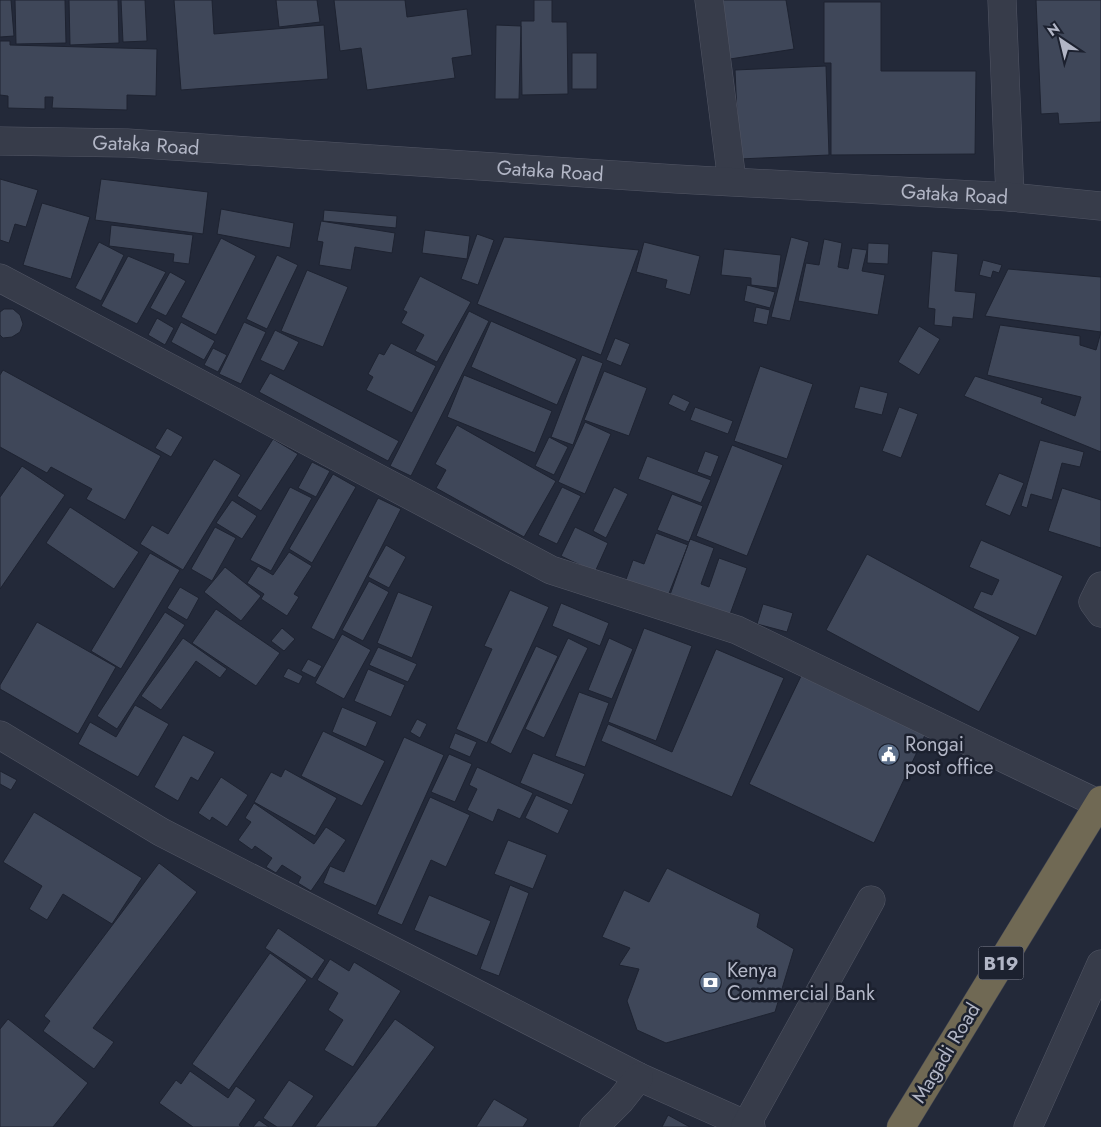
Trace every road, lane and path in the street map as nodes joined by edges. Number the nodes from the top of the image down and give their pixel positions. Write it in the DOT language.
graph roads {
  1 [pos="709,0"];
  2 [pos="1002,0"];
  3 [pos="0,141"];
  4 [pos="732,181"];
  5 [pos="1010,196"];
  6 [pos="1101,206"];
  7 [pos="0,278"];
  8 [pos="1101,586"];
  9 [pos="1101,612"];
  10 [pos="0,735"];
  11 [pos="1100,802"];
  12 [pos="870,900"];
  13 [pos="1101,964"];
  14 [pos="639,1077"];
  15 [pos="748,1126"];
  16 [pos="594,1127"];
  17 [pos="901,1127"];
  18 [pos="1028,1127"];
  1 -- 4 [label="street"];
  2 -- 5 [label="street"];
  3 -- 4 [label="street, Gataka Road"];
  4 -- 5 [label="street, Gataka Road"];
  5 -- 6 [label="street, Gataka Road"];
  7 -- 11 [label="street"];
  8 -- 9 [label="street"];
  10 -- 14 [label="street"];
  11 -- 17 [label="highway, Magadi Road / B19"];
  12 -- 15 [label="street"];
  13 -- 18 [label="street"];
  14 -- 15 [label="street"];
  14 -- 16 [label="street"];
}
